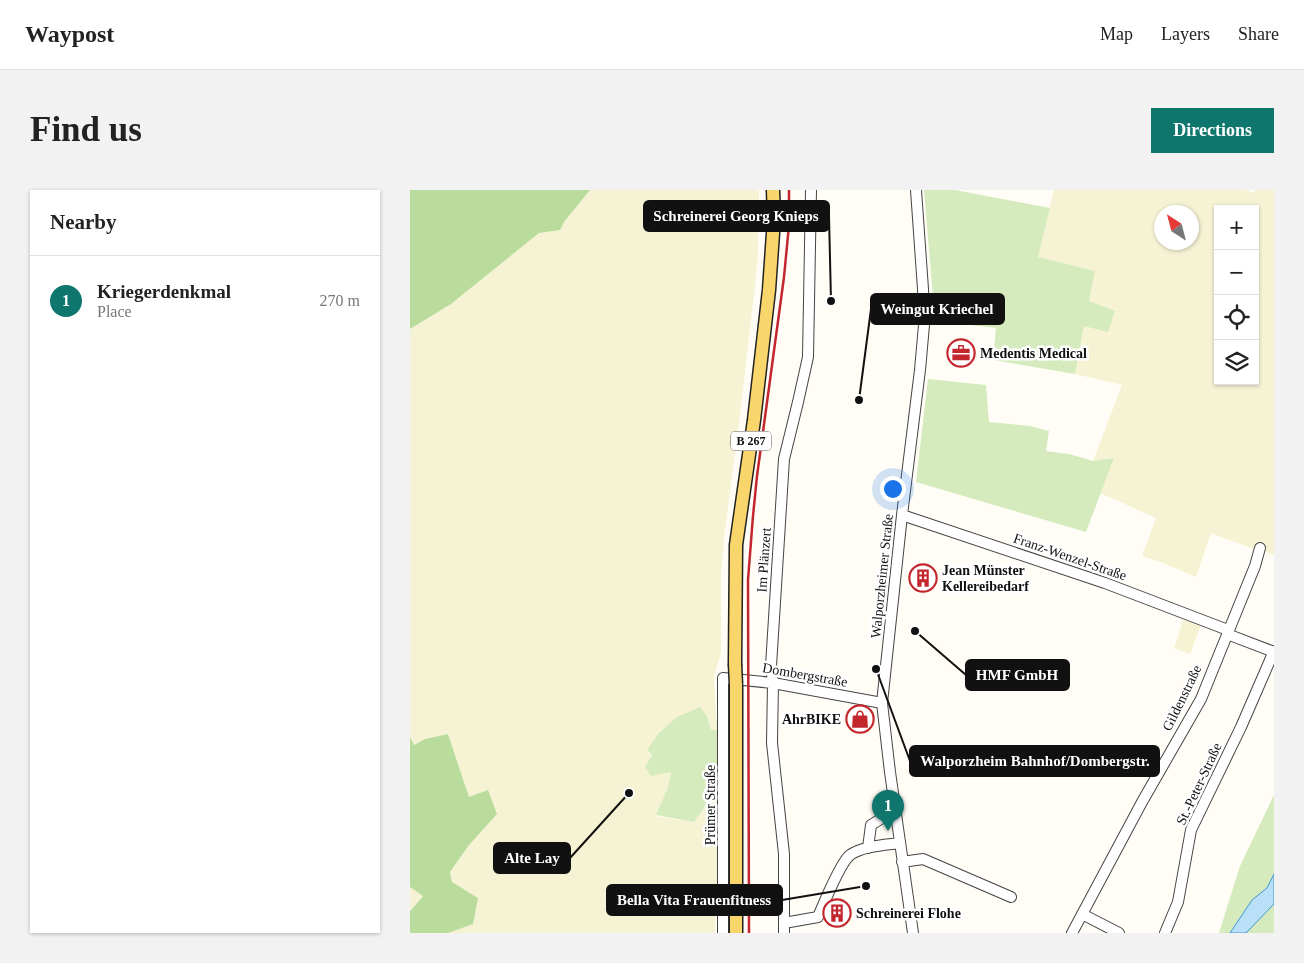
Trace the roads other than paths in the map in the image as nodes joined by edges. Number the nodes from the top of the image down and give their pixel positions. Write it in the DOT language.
graph roads {
  1 [pos="773,190"];
  2 [pos="811,190"];
  3 [pos="916,190"];
  4 [pos="902,515"];
  5 [pos="1260,548"];
  6 [pos="1227,632"];
  7 [pos="1274,652"];
  8 [pos="723,678"];
  9 [pos="773,683"];
  10 [pos="882,703"];
  11 [pos="895,810"];
  12 [pos="900,843"];
  13 [pos="868,848"];
  14 [pos="902,862"];
  15 [pos="1011,897"];
  16 [pos="1082,914"];
  17 [pos="784,928"];
  18 [pos="723,933"];
  19 [pos="736,933"];
  20 [pos="913,933"];
  21 [pos="1072,933"];
  22 [pos="1119,933"];
  23 [pos="1166,933"];
  1 -- 19 [label="main road, B 267, bridge"];
  2 -- 9 [label="street, Im Plänzert"];
  3 -- 4 [label="street, Walporzheimer Straße"];
  4 -- 6 [label="street, Franz-Wenzel-Straße"];
  4 -- 10 [label="street, Walporzheimer Straße"];
  5 -- 6 [label="street, Gildenstraße"];
  6 -- 7 [label="street, Franz-Wenzel-Straße"];
  6 -- 16 [label="street, Gildenstraße"];
  7 -- 23 [label="street, St.-Peter-Straße"];
  8 -- 9 [label="street, Dombergstraße"];
  8 -- 18 [label="street, Prümer Straße"];
  9 -- 10 [label="street, Dombergstraße"];
  9 -- 17 [label="street, Im Plänzert"];
  10 -- 11 [label="street, Walporzheimer Straße"];
  11 -- 12 [label="street, Walporzheimer Straße"];
  11 -- 13 [label="street"];
  12 -- 13 [label="street"];
  12 -- 14 [label="street, Walporzheimer Straße"];
  13 -- 17 [label="street"];
  14 -- 15 [label="street"];
  14 -- 20 [label="street, Walporzheimer Straße"];
  16 -- 21 [label="street, Gildenstraße"];
  16 -- 22 [label="street"];
}
